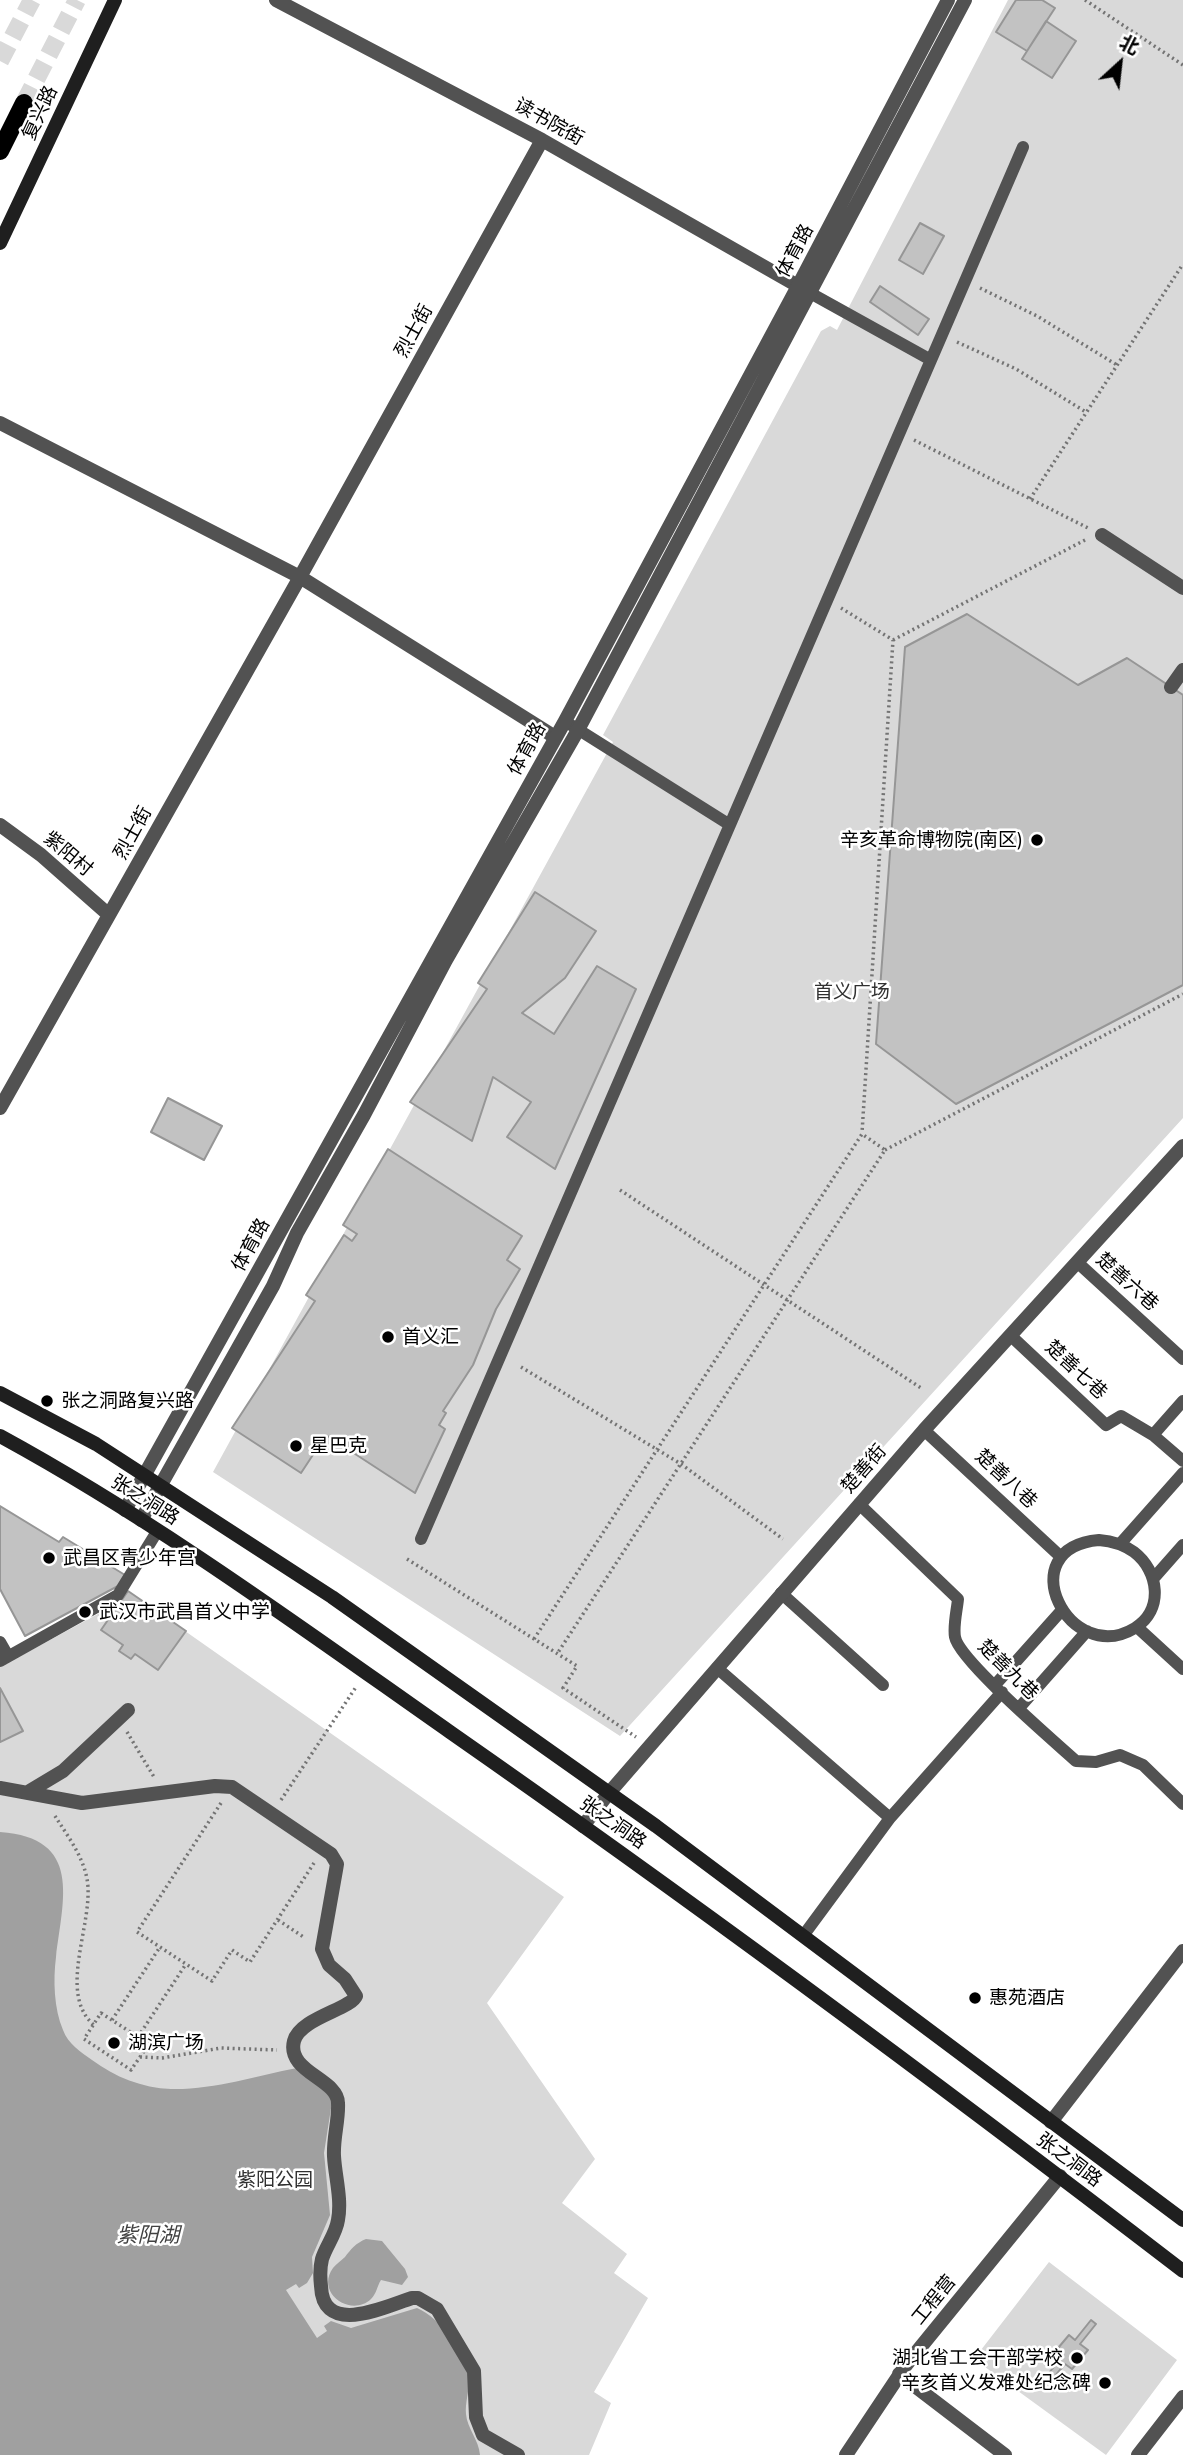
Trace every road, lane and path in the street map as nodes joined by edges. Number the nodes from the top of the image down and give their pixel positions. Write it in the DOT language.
graph roads {
  1 [pos="115,0"];
  2 [pos="276,0"];
  3 [pos="948,0"];
  4 [pos="965,0"];
  5 [pos="1085,0"];
  6 [pos="1183,65"];
  7 [pos="24,103"];
  8 [pos="542,140"];
  9 [pos="1023,147"];
  10 [pos="0,151"];
  11 [pos="0,243"];
  12 [pos="1183,264"];
  13 [pos="965,281"];
  14 [pos="805,290"];
  15 [pos="942,335"];
  16 [pos="931,360"];
  17 [pos="1117,365"];
  18 [pos="1086,412"];
  19 [pos="0,423"];
  20 [pos="900,433"];
  21 [pos="1030,499"];
  22 [pos="1100,534"];
  23 [pos="300,577"];
  24 [pos="1183,588"];
  25 [pos="827,600"];
  26 [pos="893,640"];
  27 [pos="1183,670"];
  28 [pos="1171,687"];
  29 [pos="565,721"];
  30 [pos="578,730"];
  31 [pos="555,737"];
  32 [pos="0,825"];
  33 [pos="730,825"];
  34 [pos="109,915"];
  35 [pos="1183,994"];
  36 [pos="0,1108"];
  37 [pos="862,1134"];
  38 [pos="885,1150"];
  39 [pos="1181,1152"];
  40 [pos="620,1190"];
  41 [pos="1077,1262"];
  42 [pos="764,1284"];
  43 [pos="788,1300"];
  44 [pos="1010,1335"];
  45 [pos="1183,1359"];
  46 [pos="521,1367"];
  47 [pos="921,1388"];
  48 [pos="0,1393"];
  49 [pos="1183,1401"];
  50 [pos="924,1430"];
  51 [pos="1153,1435"];
  52 [pos="0,1436"];
  53 [pos="657,1449"];
  54 [pos="1183,1461"];
  55 [pos="681,1464"];
  56 [pos="1183,1473"];
  57 [pos="145,1476"];
  58 [pos="161,1486"];
  59 [pos="859,1504"];
  60 [pos="125,1510"];
  61 [pos="141,1520"];
  62 [pos="158,1530"];
  63 [pos="421,1539"];
  64 [pos="783,1539"];
  65 [pos="1120,1544"];
  66 [pos="1183,1545"];
  67 [pos="1061,1557"];
  68 [pos="407,1559"];
  69 [pos="1153,1579"];
  70 [pos="782,1593"];
  71 [pos="1062,1610"];
  72 [pos="1137,1627"];
  73 [pos="1087,1631"];
  74 [pos="534,1639"];
  75 [pos="0,1642"];
  76 [pos="557,1654"];
  77 [pos="4,1659"];
  78 [pos="717,1668"];
  79 [pos="1183,1669"];
  80 [pos="366,1673"];
  81 [pos="883,1685"];
  82 [pos="999,1689"];
  83 [pos="1019,1708"];
  84 [pos="123,1714"];
  85 [pos="649,1745"];
  86 [pos="232,1787"];
  87 [pos="0,1788"];
  88 [pos="28,1792"];
  89 [pos="163,1793"];
  90 [pos="608,1793"];
  91 [pos="44,1796"];
  92 [pos="1183,1804"];
  93 [pos="272,1813"];
  94 [pos="890,1818"];
  95 [pos="583,1826"];
  96 [pos="324,1849"];
  97 [pos="278,1920"];
  98 [pos="803,1936"];
  99 [pos="160,1947"];
  100 [pos="322,1949"];
  101 [pos="1183,1951"];
  102 [pos="186,1964"];
  103 [pos="112,2020"];
  104 [pos="94,2025"];
  105 [pos="138,2037"];
  106 [pos="294,2052"];
  107 [pos="140,2057"];
  108 [pos="1051,2122"];
  109 [pos="1059,2176"];
  110 [pos="1183,2220"];
  111 [pos="1183,2271"];
  112 [pos="899,2374"];
  113 [pos="1183,2397"];
  114 [pos="518,2455"];
  115 [pos="846,2455"];
  116 [pos="1004,2455"];
  117 [pos="1138,2455"];
  1 -- 11 [label="main road, 复兴路"];
  2 -- 8 [label="street, 读书院街"];
  3 -- 14 [label="street, 体育路"];
  4 -- 14 [label="street"];
  5 -- 6 [label="path"];
  7 -- 10 [label="main road"];
  8 -- 14 [label="street, 读书院街"];
  8 -- 23 [label="street, 烈士街"];
  9 -- 13 [label="lane"];
  12 -- 17 [label="path"];
  13 -- 15 [label="lane"];
  13 -- 17 [label="path"];
  14 -- 16 [label="lane"];
  14 -- 29 [label="street, 体育路"];
  14 -- 30 [label="street"];
  15 -- 16 [label="lane"];
  15 -- 18 [label="path"];
  16 -- 20 [label="lane"];
  17 -- 18 [label="path"];
  18 -- 21 [label="path"];
  19 -- 23 [label="street"];
  20 -- 21 [label="path"];
  20 -- 25 [label="lane"];
  21 -- 22 [label="path"];
  22 -- 24 [label="street"];
  22 -- 26 [label="path"];
  23 -- 31 [label="street"];
  23 -- 34 [label="street, 烈士街"];
  25 -- 26 [label="path"];
  25 -- 33 [label="lane"];
  26 -- 37 [label="path"];
  27 -- 28 [label="street"];
  29 -- 30 [label="lane"];
  29 -- 31 [label="street, 体育路"];
  30 -- 33 [label="lane"];
  30 -- 58 [label="street"];
  31 -- 57 [label="street, 体育路"];
  32 -- 34 [label="street, 紫阳村"];
  33 -- 63 [label="lane"];
  34 -- 36 [label="street, 烈士街"];
  35 -- 38 [label="path"];
  37 -- 38 [label="path"];
  37 -- 42 [label="path"];
  38 -- 43 [label="path"];
  39 -- 41 [label="street, 楚善街"];
  40 -- 42 [label="path"];
  41 -- 44 [label="street, 楚善街"];
  41 -- 45 [label="lane, 楚善六巷"];
  42 -- 43 [label="path"];
  42 -- 53 [label="path"];
  43 -- 47 [label="path"];
  43 -- 55 [label="path"];
  44 -- 50 [label="street, 楚善街"];
  44 -- 51 [label="lane, 楚善七巷"];
  46 -- 53 [label="path"];
  48 -- 57 [label="main road, 张之洞路"];
  49 -- 51 [label="lane"];
  50 -- 59 [label="street, 楚善街"];
  50 -- 67 [label="lane, 楚善八巷"];
  51 -- 54 [label="lane"];
  52 -- 60 [label="main road, 张之洞路"];
  53 -- 55 [label="path"];
  53 -- 74 [label="path"];
  55 -- 64 [label="path"];
  55 -- 76 [label="path"];
  56 -- 65 [label="lane"];
  57 -- 58 [label="main road, 张之洞路"];
  57 -- 60 [label="street, 体育路"];
  58 -- 61 [label="street"];
  58 -- 90 [label="main road, 张之洞路"];
  59 -- 70 [label="street, 楚善街"];
  59 -- 82 [label="lane, 楚善九巷"];
  60 -- 61 [label="main road, 张之洞路"];
  61 -- 62 [label="main road, 张之洞路"];
  62 -- 77 [label="lane"];
  62 -- 80 [label="main road, 张之洞路"];
  65 -- 67 [label="lane"];
  65 -- 69 [label="lane"];
  66 -- 69 [label="lane"];
  67 -- 71 [label="lane"];
  68 -- 74 [label="path"];
  69 -- 72 [label="lane"];
  70 -- 78 [label="street, 楚善街"];
  70 -- 81 [label="lane"];
  71 -- 73 [label="lane"];
  71 -- 82 [label="lane"];
  72 -- 73 [label="lane"];
  72 -- 79 [label="lane"];
  73 -- 83 [label="lane"];
  74 -- 76 [label="path"];
  75 -- 77 [label="lane"];
  76 -- 85 [label="path"];
  78 -- 85 [label="street, 楚善街"];
  78 -- 94 [label="lane"];
  80 -- 93 [label="path"];
  80 -- 95 [label="main road, 张之洞路"];
  82 -- 83 [label="lane, 楚善九巷"];
  82 -- 94 [label="lane"];
  83 -- 92 [label="lane, 楚善九巷"];
  84 -- 88 [label="street"];
  84 -- 89 [label="path"];
  85 -- 90 [label="street, 楚善街"];
  86 -- 89 [label="street"];
  86 -- 93 [label="street"];
  86 -- 99 [label="path"];
  87 -- 88 [label="street"];
  88 -- 91 [label="street"];
  89 -- 91 [label="street"];
  90 -- 95 [label="street, 楚善街"];
  90 -- 98 [label="main road, 张之洞路"];
  91 -- 104 [label="path"];
  93 -- 96 [label="street"];
  94 -- 98 [label="lane"];
  95 -- 109 [label="main road, 张之洞路"];
  96 -- 97 [label="path"];
  96 -- 100 [label="street"];
  97 -- 100 [label="path"];
  97 -- 102 [label="path"];
  98 -- 108 [label="main road, 张之洞路"];
  99 -- 102 [label="path"];
  99 -- 103 [label="path"];
  100 -- 106 [label="street"];
  101 -- 108 [label="street"];
  102 -- 105 [label="path"];
  103 -- 104 [label="path"];
  103 -- 105 [label="path"];
  104 -- 107 [label="path"];
  105 -- 107 [label="path"];
  106 -- 107 [label="path"];
  106 -- 114 [label="street"];
  108 -- 110 [label="main road, 张之洞路"];
  109 -- 111 [label="main road, 张之洞路"];
  109 -- 112 [label="street, 工程营"];
  112 -- 115 [label="street, 工程营"];
  112 -- 116 [label="street"];
  113 -- 117 [label="street"];
}
